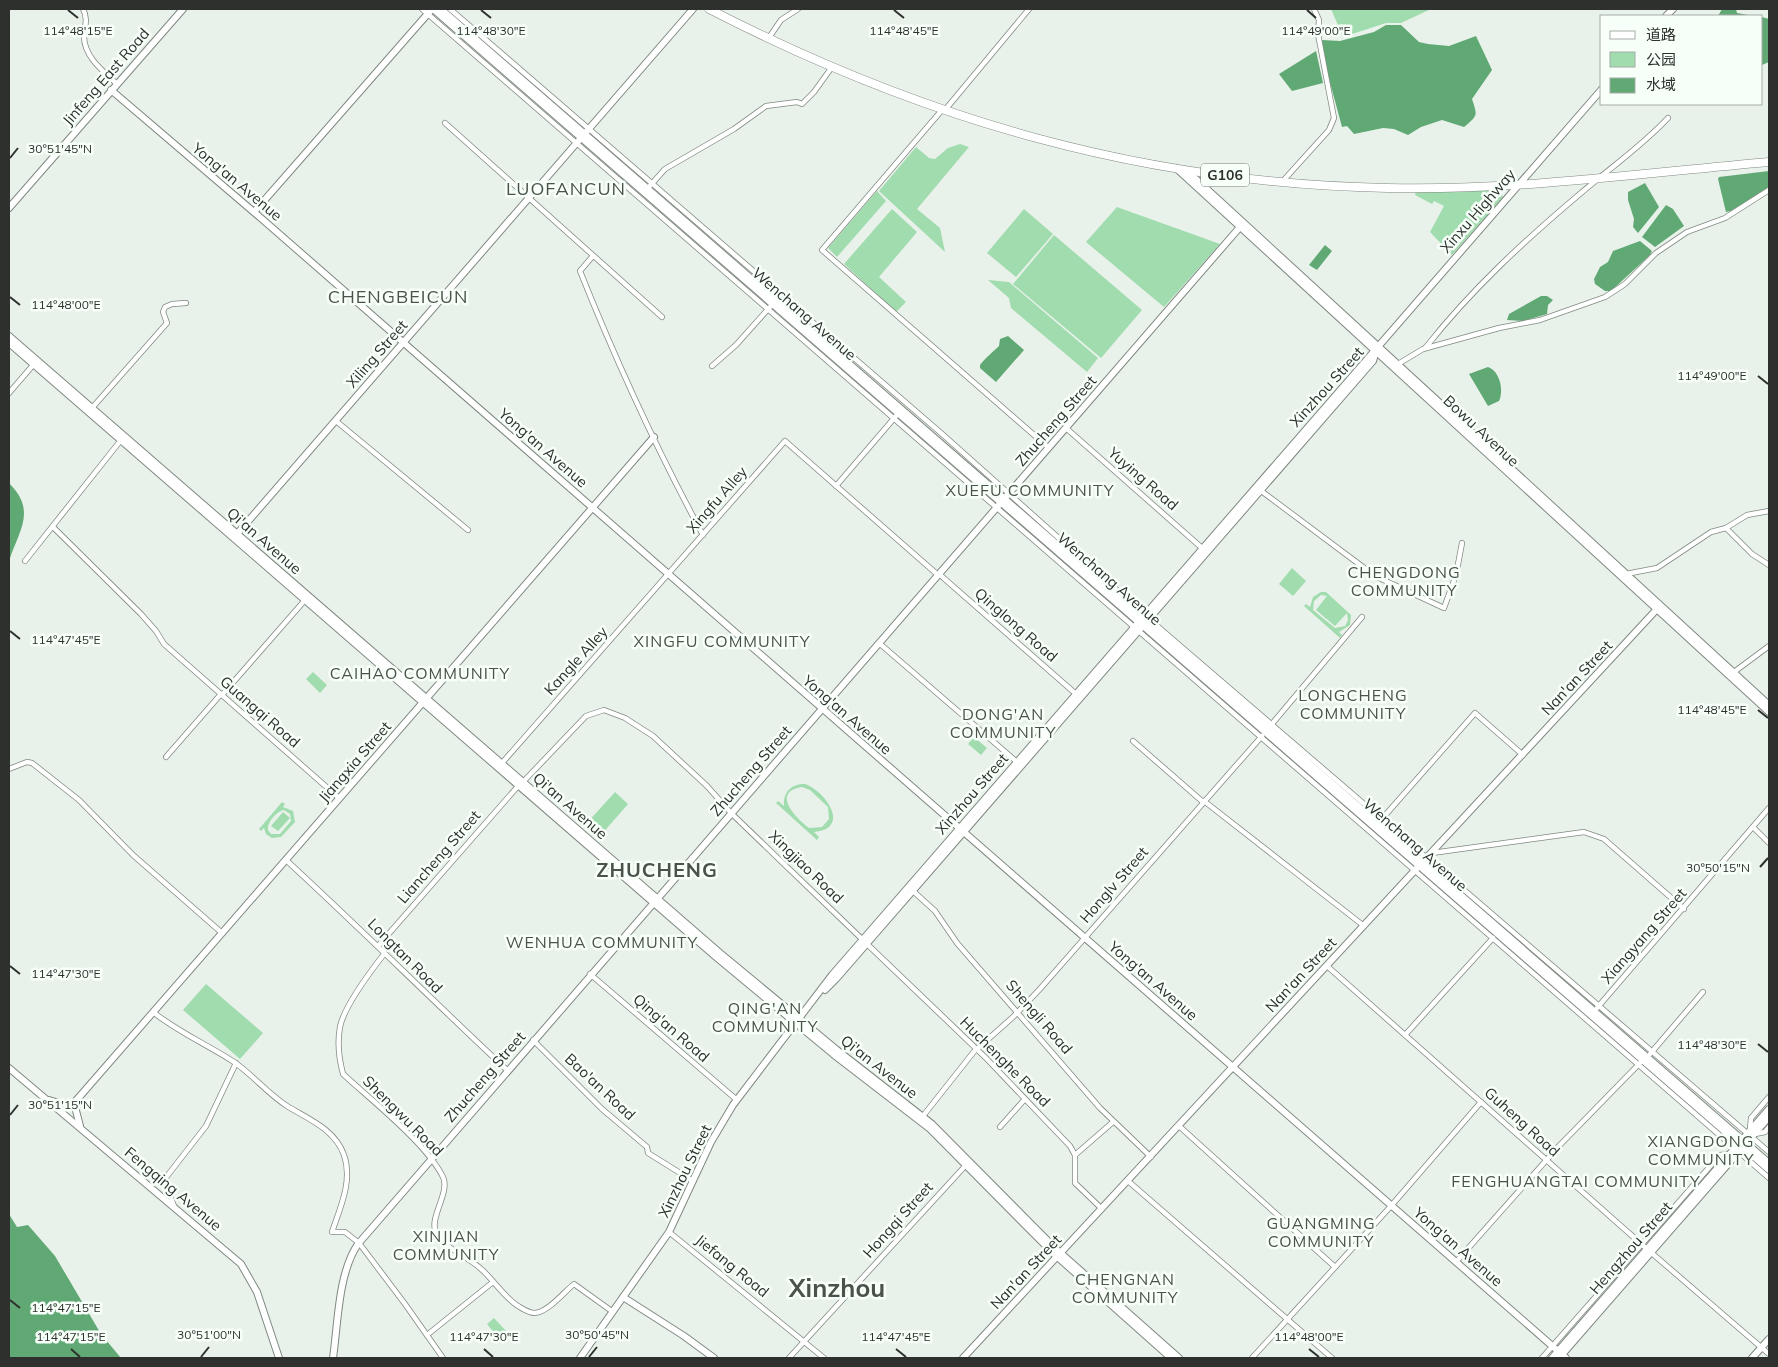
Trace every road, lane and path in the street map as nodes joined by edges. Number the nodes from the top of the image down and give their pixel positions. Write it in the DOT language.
graph roads {
  1 [pos="83,9"];
  2 [pos="183,9"];
  3 [pos="422,9"];
  4 [pos="441,9"];
  5 [pos="450,9"];
  6 [pos="693,9"];
  7 [pos="709,9"];
  8 [pos="798,9"];
  9 [pos="1029,9"];
  10 [pos="1314,9"];
  11 [pos="431,10"];
  12 [pos="768,39"];
  13 [pos="832,67"];
  14 [pos="117,84"];
  15 [pos="111,90"];
  16 [pos="1600,91"];
  17 [pos="943,111"];
  18 [pos="1668,118"];
  19 [pos="445,123"];
  20 [pos="583,135"];
  21 [pos="1769,162"];
  22 [pos="1176,168"];
  23 [pos="1186,170"];
  24 [pos="1598,178"];
  25 [pos="1282,182"];
  26 [pos="1517,185"];
  27 [pos="651,186"];
  28 [pos="1769,190"];
  29 [pos="528,199"];
  30 [pos="9,208"];
  31 [pos="254,212"];
  32 [pos="1240,226"];
  33 [pos="592,257"];
  34 [pos="186,303"];
  35 [pos="773,304"];
  36 [pos="768,309"];
  37 [pos="662,317"];
  38 [pos="9,336"];
  39 [pos="9,343"];
  40 [pos="404,343"];
  41 [pos="1426,348"];
  42 [pos="1378,349"];
  43 [pos="34,364"];
  44 [pos="1398,364"];
  45 [pos="712,366"];
  46 [pos="9,393"];
  47 [pos="92,408"];
  48 [pos="896,415"];
  49 [pos="336,421"];
  50 [pos="1066,428"];
  51 [pos="654,437"];
  52 [pos="121,440"];
  53 [pos="785,441"];
  54 [pos="1049,448"];
  55 [pos="836,486"];
  56 [pos="1260,490"];
  57 [pos="1003,501"];
  58 [pos="592,508"];
  59 [pos="1769,511"];
  60 [pos="53,527"];
  61 [pos="1726,528"];
  62 [pos="468,530"];
  63 [pos="238,534"];
  64 [pos="703,535"];
  65 [pos="1462,543"];
  66 [pos="1202,548"];
  67 [pos="26,562"];
  68 [pos="1769,565"];
  69 [pos="939,574"];
  70 [pos="1626,574"];
  71 [pos="669,575"];
  72 [pos="306,600"];
  73 [pos="1657,609"];
  74 [pos="1362,617"];
  75 [pos="1142,622"];
  76 [pos="879,643"];
  77 [pos="1769,646"];
  78 [pos="1734,672"];
  79 [pos="1076,694"];
  80 [pos="222,695"];
  81 [pos="425,700"];
  82 [pos="1769,705"];
  83 [pos="822,709"];
  84 [pos="1769,712"];
  85 [pos="1267,730"];
  86 [pos="1133,741"];
  87 [pos="1522,755"];
  88 [pos="166,757"];
  89 [pos="1017,762"];
  90 [pos="502,763"];
  91 [pos="9,769"];
  92 [pos="521,784"];
  93 [pos="339,798"];
  94 [pos="1204,802"];
  95 [pos="1769,808"];
  96 [pos="731,813"];
  97 [pos="1380,821"];
  98 [pos="1754,828"];
  99 [pos="961,831"];
  100 [pos="1769,843"];
  101 [pos="286,860"];
  102 [pos="1424,862"];
  103 [pos="913,891"];
  104 [pos="655,900"];
  105 [pos="1684,909"];
  106 [pos="1364,926"];
  107 [pos="222,933"];
  108 [pos="1494,936"];
  109 [pos="1084,938"];
  110 [pos="865,942"];
  111 [pos="378,946"];
  112 [pos="384,954"];
  113 [pos="1327,966"];
  114 [pos="590,974"];
  115 [pos="1703,992"];
  116 [pos="1597,1009"];
  117 [pos="153,1012"];
  118 [pos="1018,1012"];
  119 [pos="798,1021"];
  120 [pos="1405,1035"];
  121 [pos="533,1040"];
  122 [pos="977,1049"];
  123 [pos="1645,1058"];
  124 [pos="236,1063"];
  125 [pos="9,1068"];
  126 [pos="1233,1068"];
  127 [pos="506,1070"];
  128 [pos="44,1097"];
  129 [pos="1769,1097"];
  130 [pos="1026,1099"];
  131 [pos="737,1100"];
  132 [pos="1481,1102"];
  133 [pos="74,1103"];
  134 [pos="1769,1109"];
  135 [pos="922,1116"];
  136 [pos="1769,1117"];
  137 [pos="1113,1122"];
  138 [pos="1179,1126"];
  139 [pos="1000,1127"];
  140 [pos="1769,1127"];
  141 [pos="82,1129"];
  142 [pos="1751,1134"];
  143 [pos="1739,1147"];
  144 [pos="1769,1152"];
  145 [pos="1075,1155"];
  146 [pos="1151,1157"];
  147 [pos="430,1159"];
  148 [pos="1546,1160"];
  149 [pos="1769,1163"];
  150 [pos="966,1165"];
  151 [pos="1769,1170"];
  152 [pos="1769,1178"];
  153 [pos="693,1181"];
  154 [pos="1128,1181"];
  155 [pos="174,1206"];
  156 [pos="1391,1206"];
  157 [pos="1102,1209"];
  158 [pos="669,1232"];
  159 [pos="359,1243"];
  160 [pos="1646,1249"];
  161 [pos="1059,1255"];
  162 [pos="1456,1262"];
  163 [pos="1335,1267"];
  164 [pos="493,1282"];
  165 [pos="623,1297"];
  166 [pos="612,1312"];
  167 [pos="1287,1320"];
  168 [pos="427,1335"];
  169 [pos="1769,1339"];
  170 [pos="804,1342"];
  171 [pos="1552,1346"];
  172 [pos="1762,1348"];
  173 [pos="1769,1354"];
  174 [pos="1561,1356"];
  175 [pos="278,1358"];
  176 [pos="333,1358"];
  177 [pos="443,1358"];
  178 [pos="580,1358"];
  179 [pos="714,1358"];
  180 [pos="789,1358"];
  181 [pos="824,1358"];
  182 [pos="963,1358"];
  183 [pos="1171,1358"];
  184 [pos="1179,1358"];
  185 [pos="1252,1358"];
  186 [pos="1332,1358"];
  187 [pos="1542,1358"];
  188 [pos="1552,1358"];
  189 [pos="1752,1358"];
  1 -- 14 [label="street"];
  2 -- 14 [label="main road, Jinfeng East Road"];
  3 -- 11 [label="street"];
  4 -- 20 [label="main road, Wenchang Avenue"];
  5 -- 20 [label="street"];
  6 -- 20 [label="main road, Xiling Street"];
  7 -- 12 [label="highway, G106"];
  8 -- 12 [label="street"];
  9 -- 17 [label="street"];
  10 -- 25 [label="street"];
  11 -- 20 [label="main road, Wenchang Avenue"];
  11 -- 31 [label="main road"];
  12 -- 13 [label="highway, G106"];
  13 -- 17 [label="highway, G106"];
  13 -- 27 [label="street"];
  14 -- 15 [label="main road, Jinfeng East Road"];
  15 -- 30 [label="main road, Jinfeng East Road"];
  15 -- 31 [label="main road, Yong'an Avenue"];
  16 -- 26 [label="main road, Xinxu Highway"];
  17 -- 22 [label="highway, G106"];
  17 -- 54 [label="street"];
  18 -- 24 [label="street"];
  19 -- 29 [label="street"];
  20 -- 27 [label="main road, Wenchang Avenue"];
  20 -- 29 [label="main road, Xiling Street"];
  20 -- 35 [label="main road, Wenchang Avenue"];
  20 -- 36 [label="street"];
  21 -- 24 [label="highway, G106"];
  22 -- 23 [label="highway, G106"];
  22 -- 32 [label="main road, Bowu Avenue"];
  23 -- 25 [label="highway, G106"];
  23 -- 42 [label="main road, Bowu Avenue"];
  24 -- 26 [label="highway, G106"];
  24 -- 41 [label="street"];
  25 -- 26 [label="highway, G106"];
  26 -- 42 [label="main road, Xinxu Highway"];
  27 -- 57 [label="main road, Wenchang Avenue"];
  28 -- 41 [label="street"];
  29 -- 33 [label="street"];
  29 -- 40 [label="main road, Xiling Street"];
  31 -- 40 [label="main road, Yong'an Avenue"];
  32 -- 42 [label="main road, Bowu Avenue"];
  32 -- 50 [label="main road, Zhucheng Street"];
  33 -- 37 [label="street"];
  33 -- 51 [label="street"];
  34 -- 47 [label="street"];
  35 -- 36 [label="street"];
  35 -- 48 [label="main road, Wenchang Avenue"];
  36 -- 45 [label="street"];
  36 -- 48 [label="street"];
  38 -- 47 [label="main road, Qi'an Avenue"];
  39 -- 43 [label="main road, Qi'an Avenue"];
  40 -- 49 [label="main road, Xiling Street"];
  40 -- 58 [label="main road, Yong'an Avenue"];
  41 -- 44 [label="street"];
  42 -- 44 [label="main road, Bowu Avenue"];
  42 -- 56 [label="main road, Xinzhou Street"];
  42 -- 66 [label="main road, Xinzhou Street"];
  42 -- 73 [label="main road, Bowu Avenue"];
  43 -- 46 [label="street"];
  43 -- 52 [label="main road, Qi'an Avenue"];
  44 -- 70 [label="main road, Bowu Avenue"];
  47 -- 63 [label="main road, Qi'an Avenue"];
  48 -- 55 [label="street"];
  48 -- 57 [label="main road, Wenchang Avenue"];
  49 -- 62 [label="street"];
  49 -- 63 [label="main road, Xiling Street"];
  50 -- 54 [label="main road, Zhucheng Street"];
  50 -- 66 [label="street, Yuying Road"];
  51 -- 58 [label="main road, Jiangxia Street"];
  51 -- 64 [label="street"];
  52 -- 60 [label="street"];
  52 -- 72 [label="main road, Qi'an Avenue"];
  53 -- 55 [label="street, Qinglong Road"];
  53 -- 64 [label="street, Xingfu Alley"];
  54 -- 57 [label="main road, Zhucheng Street"];
  55 -- 69 [label="street, Qinglong Road"];
  56 -- 65 [label="street"];
  56 -- 75 [label="main road, Xinzhou Street"];
  57 -- 69 [label="main road, Zhucheng Street"];
  57 -- 75 [label="main road, Wenchang Avenue"];
  57 -- 75 [label="street"];
  58 -- 71 [label="main road, Yong'an Avenue"];
  58 -- 81 [label="main road, Jiangxia Street"];
  59 -- 61 [label="street"];
  60 -- 67 [label="street"];
  60 -- 80 [label="street, Guangqi Road"];
  61 -- 68 [label="street"];
  61 -- 70 [label="street"];
  63 -- 81 [label="main road, Qi'an Avenue"];
  64 -- 71 [label="street, Xingfu Alley"];
  66 -- 75 [label="main road, Xinzhou Street"];
  69 -- 76 [label="main road, Zhucheng Street"];
  69 -- 79 [label="street, Qinglong Road"];
  70 -- 78 [label="main road, Bowu Avenue"];
  71 -- 83 [label="main road, Yong'an Avenue"];
  71 -- 90 [label="street, Kangle Alley"];
  72 -- 80 [label="street"];
  72 -- 81 [label="main road, Qi'an Avenue"];
  73 -- 84 [label="main road, Bowu Avenue"];
  73 -- 87 [label="main road, Nan'an Street"];
  74 -- 85 [label="street, Honglv Street"];
  75 -- 79 [label="main road, Xinzhou Street"];
  75 -- 85 [label="main road, Wenchang Avenue"];
  75 -- 85 [label="street"];
  75 -- 99 [label="main road, Xinzhou Street"];
  76 -- 83 [label="main road, Zhucheng Street"];
  76 -- 89 [label="street"];
  77 -- 78 [label="street"];
  78 -- 82 [label="main road, Bowu Avenue"];
  79 -- 89 [label="main road, Xinzhou Street"];
  80 -- 88 [label="street"];
  80 -- 93 [label="street, Guangqi Road"];
  81 -- 90 [label="main road, Qi'an Avenue"];
  81 -- 92 [label="main road, Qi'an Avenue"];
  81 -- 93 [label="main road, Jiangxia Street"];
  83 -- 96 [label="main road, Zhucheng Street"];
  83 -- 99 [label="main road, Yong'an Avenue"];
  85 -- 94 [label="street, Honglv Street"];
  85 -- 97 [label="main road, Wenchang Avenue"];
  85 -- 102 [label="main road, Wenchang Avenue"];
  86 -- 94 [label="street"];
  87 -- 97 [label="street"];
  87 -- 102 [label="main road, Nan'an Street"];
  89 -- 99 [label="main road, Xinzhou Street"];
  90 -- 92 [label="main road, Qi'an Avenue"];
  91 -- 107 [label="street"];
  92 -- 96 [label="street, Liancheng Street"];
  92 -- 104 [label="main road, Qi'an Avenue"];
  92 -- 111 [label="street, Liancheng Street"];
  93 -- 101 [label="main road, Jiangxia Street"];
  94 -- 106 [label="street"];
  94 -- 109 [label="street, Honglv Street"];
  95 -- 98 [label="street, Xiangyang Street"];
  96 -- 104 [label="main road, Zhucheng Street"];
  96 -- 110 [label="street, Xingjiao Road"];
  97 -- 102 [label="main road, Wenchang Avenue"];
  98 -- 100 [label="street"];
  98 -- 105 [label="street, Xiangyang Street"];
  99 -- 103 [label="main road, Xinzhou Street"];
  99 -- 109 [label="main road, Yong'an Avenue"];
  99 -- 110 [label="main road, Xinzhou Street"];
  101 -- 107 [label="main road, Jiangxia Street"];
  101 -- 111 [label="street, Longtan Road"];
  102 -- 105 [label="street"];
  102 -- 106 [label="main road, Nan'an Street"];
  102 -- 108 [label="main road, Wenchang Avenue"];
  102 -- 116 [label="main road, Wenchang Avenue"];
  103 -- 110 [label="main road, Xinzhou Street"];
  103 -- 118 [label="street, Shengli Road"];
  104 -- 114 [label="main road, Zhucheng Street"];
  104 -- 119 [label="main road, Qi'an Avenue"];
  105 -- 116 [label="street, Xiangyang Street"];
  106 -- 113 [label="main road, Nan'an Street"];
  107 -- 117 [label="main road, Jiangxia Street"];
  108 -- 120 [label="street"];
  108 -- 123 [label="main road, Wenchang Avenue"];
  109 -- 118 [label="street, Honglv Street"];
  109 -- 126 [label="main road, Yong'an Avenue"];
  110 -- 119 [label="main road, Xinzhou Street"];
  110 -- 122 [label="street, Huchenghe Road"];
  111 -- 112 [label="street, Longtan Road"];
  112 -- 127 [label="street, Longtan Road"];
  112 -- 147 [label="street, Shengwu Road"];
  113 -- 120 [label="street, Guheng Road"];
  113 -- 126 [label="main road, Nan'an Street"];
  114 -- 121 [label="main road, Zhucheng Street"];
  114 -- 131 [label="street, Qing'an Road"];
  115 -- 123 [label="street"];
  116 -- 123 [label="main road, Wenchang Avenue"];
  117 -- 124 [label="street"];
  117 -- 133 [label="main road, Jiangxia Street"];
  118 -- 122 [label="street, Honglv Street"];
  118 -- 137 [label="street, Shengli Road"];
  119 -- 131 [label="main road, Xinzhou Street"];
  119 -- 135 [label="main road, Qi'an Avenue"];
  119 -- 150 [label="main road, Qi'an Avenue"];
  120 -- 132 [label="street, Guheng Road"];
  121 -- 127 [label="main road, Zhucheng Street"];
  121 -- 153 [label="street, Bao'an Road"];
  122 -- 130 [label="street, Huchenghe Road"];
  122 -- 135 [label="street, Honglv Street"];
  123 -- 142 [label="street"];
  123 -- 143 [label="main road, Wenchang Avenue"];
  123 -- 143 [label="street"];
  123 -- 148 [label="street"];
  124 -- 155 [label="street"];
  124 -- 159 [label="street"];
  125 -- 128 [label="main road, Fengqing Avenue"];
  126 -- 138 [label="main road, Nan'an Street"];
  126 -- 156 [label="main road, Yong'an Avenue"];
  127 -- 147 [label="main road, Zhucheng Street"];
  128 -- 133 [label="main road"];
  128 -- 141 [label="main road, Fengqing Avenue"];
  129 -- 142 [label="street"];
  130 -- 139 [label="street"];
  130 -- 145 [label="street, Huchenghe Road"];
  131 -- 153 [label="main road, Xinzhou Street"];
  132 -- 148 [label="street, Guheng Road"];
  132 -- 156 [label="street"];
  133 -- 141 [label="main road"];
  134 -- 142 [label="main road, Hengzhou Street"];
  135 -- 161 [label="main road, Qi'an Avenue"];
  136 -- 142 [label="main road, Hengzhou Street"];
  137 -- 145 [label="street"];
  137 -- 146 [label="street, Shengli Road"];
  138 -- 146 [label="main road, Nan'an Street"];
  138 -- 163 [label="street"];
  140 -- 142 [label="street"];
  141 -- 155 [label="main road, Fengqing Avenue"];
  142 -- 143 [label="main road, Hengzhou Street"];
  142 -- 144 [label="street"];
  143 -- 149 [label="main road, Wenchang Avenue"];
  143 -- 151 [label="main road, Wenchang Avenue"];
  143 -- 152 [label="street"];
  143 -- 160 [label="main road, Hengzhou Street"];
  143 -- 160 [label="street"];
  145 -- 157 [label="street"];
  146 -- 154 [label="main road, Nan'an Street"];
  147 -- 159 [label="main road, Zhucheng Street"];
  147 -- 164 [label="street, Shengwu Road"];
  148 -- 160 [label="street, Guheng Road"];
  148 -- 162 [label="street"];
  150 -- 161 [label="main road, Qi'an Avenue"];
  150 -- 170 [label="street, Hongqi Street"];
  153 -- 158 [label="main road, Xinzhou Street"];
  154 -- 157 [label="main road, Nan'an Street"];
  154 -- 167 [label="street"];
  155 -- 175 [label="main road, Fengqing Avenue"];
  156 -- 162 [label="main road, Yong'an Avenue"];
  156 -- 163 [label="street"];
  157 -- 161 [label="main road, Nan'an Street"];
  158 -- 165 [label="main road, Xinzhou Street"];
  158 -- 170 [label="street, Jiefang Road"];
  159 -- 168 [label="street"];
  159 -- 176 [label="main road, Zhucheng Street"];
  160 -- 171 [label="street"];
  160 -- 172 [label="street, Guheng Road"];
  160 -- 174 [label="main road, Hengzhou Street"];
  161 -- 182 [label="main road, Nan'an Street"];
  161 -- 183 [label="main road, Qi'an Avenue"];
  161 -- 184 [label="main road, Qi'an Avenue"];
  162 -- 171 [label="main road, Yong'an Avenue"];
  163 -- 167 [label="street"];
  164 -- 166 [label="street, Shengwu Road"];
  164 -- 168 [label="street"];
  165 -- 166 [label="main road, Xinzhou Street"];
  165 -- 179 [label="main road"];
  166 -- 178 [label="main road, Xinzhou Street"];
  167 -- 185 [label="street"];
  167 -- 186 [label="street"];
  168 -- 177 [label="street"];
  169 -- 172 [label="main road"];
  170 -- 180 [label="street, Hongqi Street"];
  170 -- 181 [label="street, Jiefang Road"];
  171 -- 174 [label="main road, Yong'an Avenue"];
  171 -- 187 [label="street"];
  172 -- 173 [label="street, Guheng Road"];
  172 -- 189 [label="main road"];
  174 -- 188 [label="main road, Hengzhou Street"];
}
